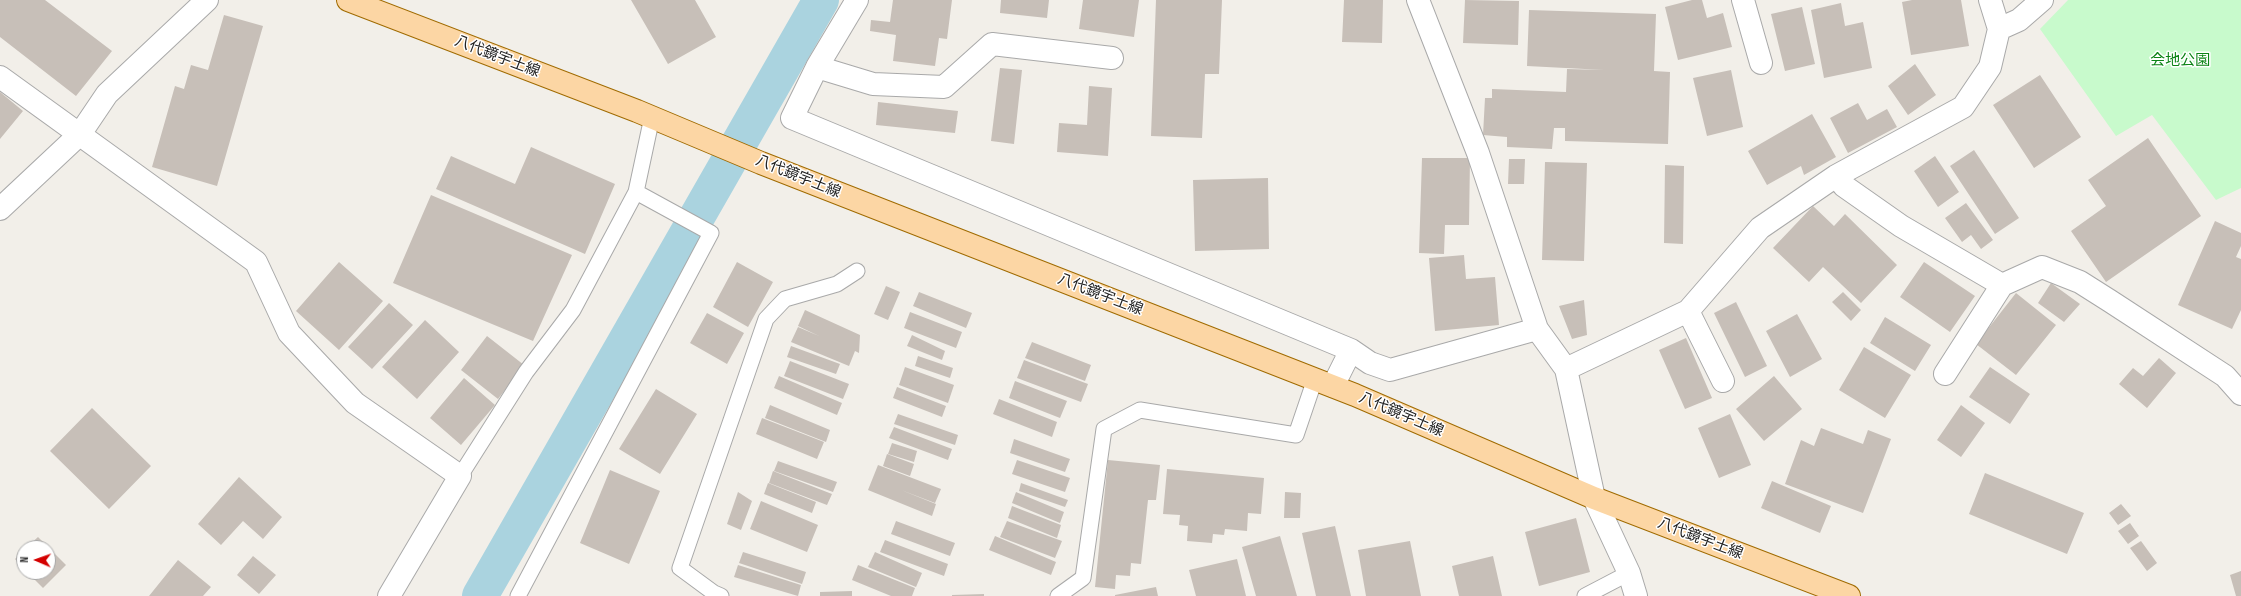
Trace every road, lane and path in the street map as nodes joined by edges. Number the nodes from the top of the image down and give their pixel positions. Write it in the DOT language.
graph roads {
  1 [pos="207,0"];
  2 [pos="348,0"];
  3 [pos="858,0"];
  4 [pos="1418,0"];
  5 [pos="1743,0"];
  6 [pos="1990,0"];
  7 [pos="2042,0"];
  8 [pos="1999,29"];
  9 [pos="1112,58"];
  10 [pos="1761,63"];
  11 [pos="817,67"];
  12 [pos="0,77"];
  13 [pos="661,121"];
  14 [pos="80,134"];
  15 [pos="1836,176"];
  16 [pos="636,192"];
  17 [pos="0,209"];
  18 [pos="857,271"];
  19 [pos="2002,285"];
  20 [pos="1688,311"];
  21 [pos="1537,329"];
  22 [pos="1351,350"];
  23 [pos="1566,369"];
  24 [pos="1945,374"];
  25 [pos="1722,381"];
  26 [pos="1324,383"];
  27 [pos="2241,394"];
  28 [pos="460,476"];
  29 [pos="1594,498"];
  30 [pos="1629,573"];
  31 [pos="389,596"];
  32 [pos="518,596"];
  33 [pos="721,596"];
  34 [pos="1058,596"];
  35 [pos="1585,596"];
  36 [pos="1636,596"];
  37 [pos="1849,596"];
  1 -- 14 [label="street"];
  2 -- 13 [label="main road, 八代鏡宇土線"];
  3 -- 11 [label="street"];
  4 -- 21 [label="street"];
  5 -- 10 [label="street"];
  6 -- 8 [label="street"];
  7 -- 8 [label="street"];
  8 -- 15 [label="street"];
  9 -- 11 [label="street"];
  11 -- 22 [label="street"];
  12 -- 14 [label="street"];
  13 -- 16 [label="lane"];
  13 -- 26 [label="main road, 八代鏡宇土線"];
  14 -- 17 [label="street"];
  14 -- 28 [label="street"];
  15 -- 19 [label="street"];
  15 -- 20 [label="street"];
  16 -- 28 [label="lane"];
  16 -- 32 [label="lane"];
  18 -- 33 [label="lane"];
  19 -- 24 [label="street"];
  19 -- 27 [label="street"];
  20 -- 23 [label="street"];
  20 -- 25 [label="street"];
  21 -- 22 [label="street"];
  21 -- 23 [label="street"];
  22 -- 26 [label="street"];
  23 -- 29 [label="street"];
  26 -- 29 [label="main road, 八代鏡宇土線"];
  26 -- 34 [label="lane"];
  28 -- 31 [label="street"];
  29 -- 30 [label="street"];
  29 -- 37 [label="main road, 八代鏡宇土線"];
  30 -- 35 [label="lane"];
  30 -- 36 [label="street"];
}
